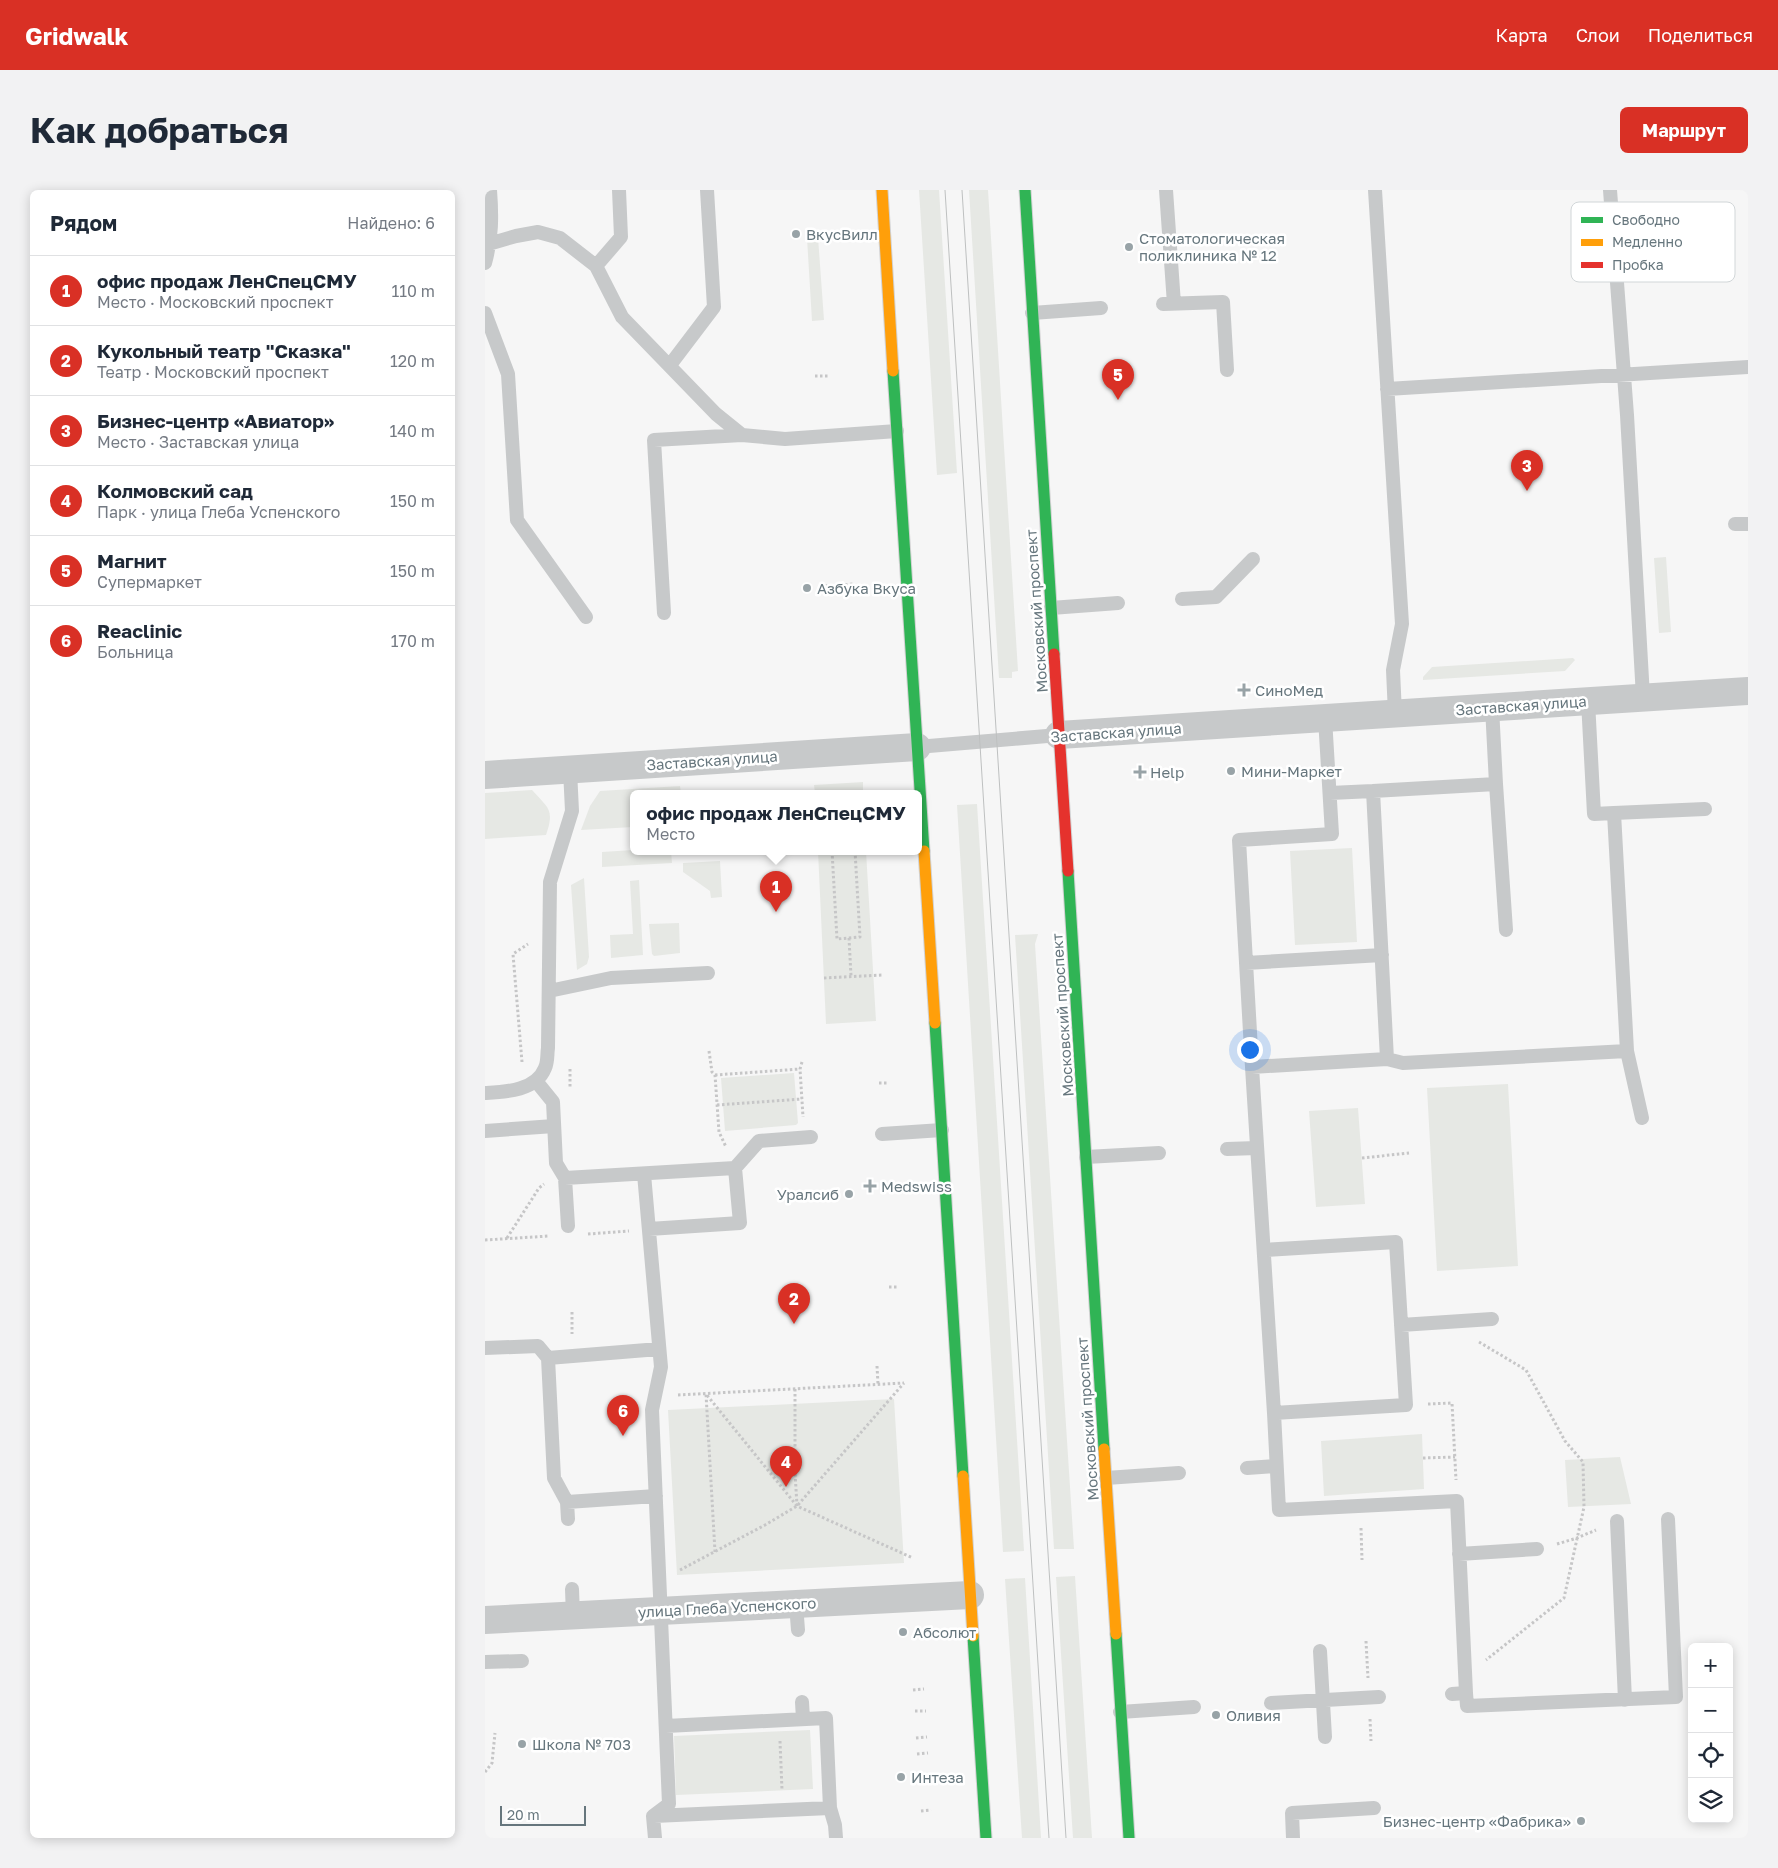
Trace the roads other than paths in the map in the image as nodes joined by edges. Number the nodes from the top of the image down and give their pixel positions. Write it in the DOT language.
graph roads {
  1 [pos="491,190"];
  2 [pos="619,190"];
  3 [pos="707,190"];
  4 [pos="882,190"];
  5 [pos="1025,190"];
  6 [pos="1167,190"];
  7 [pos="1375,190"];
  8 [pos="488,244"];
  9 [pos="485,263"];
  10 [pos="596,266"];
  11 [pos="1617,282"];
  12 [pos="1101,308"];
  13 [pos="1032,312"];
  14 [pos="485,313"];
  15 [pos="670,365"];
  16 [pos="1748,367"];
  17 [pos="1227,370"];
  18 [pos="1624,374"];
  19 [pos="1387,389"];
  20 [pos="897,431"];
  21 [pos="742,436"];
  22 [pos="1253,559"];
  23 [pos="1183,599"];
  24 [pos="1118,603"];
  25 [pos="1051,608"];
  26 [pos="664,613"];
  27 [pos="586,618"];
  28 [pos="1748,691"];
  29 [pos="1643,697"];
  30 [pos="1588,701"];
  31 [pos="1492,707"];
  32 [pos="1395,714"];
  33 [pos="1325,718"];
  34 [pos="1059,736"];
  35 [pos="917,747"];
  36 [pos="570,770"];
  37 [pos="485,775"];
  38 [pos="1496,784"];
  39 [pos="920,790"];
  40 [pos="1373,791"];
  41 [pos="1330,793"];
  42 [pos="1705,809"];
  43 [pos="1614,813"];
  44 [pos="922,824"];
  45 [pos="1506,930"];
  46 [pos="1382,955"];
  47 [pos="1246,963"];
  48 [pos="708,973"];
  49 [pos="549,991"];
  50 [pos="1627,1051"];
  51 [pos="1387,1059"];
  52 [pos="1252,1067"];
  53 [pos="536,1081"];
  54 [pos="485,1093"];
  55 [pos="1642,1118"];
  56 [pos="554,1126"];
  57 [pos="485,1130"];
  58 [pos="942,1130"];
  59 [pos="882,1134"];
  60 [pos="807,1138"];
  61 [pos="1257,1148"];
  62 [pos="1227,1149"];
  63 [pos="1159,1153"];
  64 [pos="1086,1157"];
  65 [pos="735,1168"];
  66 [pos="562,1174"];
  67 [pos="644,1174"];
  68 [pos="568,1226"];
  69 [pos="649,1229"];
  70 [pos="1264,1250"];
  71 [pos="1492,1319"];
  72 [pos="1401,1325"];
  73 [pos="485,1348"];
  74 [pos="659,1350"];
  75 [pos="549,1358"];
  76 [pos="1274,1413"];
  77 [pos="1277,1466"];
  78 [pos="1247,1468"];
  79 [pos="1179,1473"];
  80 [pos="1106,1478"];
  81 [pos="656,1496"];
  82 [pos="567,1502"];
  83 [pos="568,1518"];
  84 [pos="1668,1519"];
  85 [pos="1617,1521"];
  86 [pos="1537,1549"];
  87 [pos="1459,1554"];
  88 [pos="572,1589"];
  89 [pos="970,1595"];
  90 [pos="661,1611"];
  91 [pos="573,1616"];
  92 [pos="485,1620"];
  93 [pos="1320,1651"];
  94 [pos="522,1660"];
  95 [pos="485,1662"];
  96 [pos="1466,1693"];
  97 [pos="1452,1694"];
  98 [pos="1379,1697"];
  99 [pos="1323,1700"];
  100 [pos="1625,1700"];
  101 [pos="802,1702"];
  102 [pos="1271,1703"];
  103 [pos="1195,1708"];
  104 [pos="1121,1712"];
  105 [pos="803,1719"];
  106 [pos="666,1726"];
  107 [pos="1325,1737"];
  108 [pos="830,1808"];
  109 [pos="1375,1808"];
  110 [pos="653,1816"];
  111 [pos="655,1838"];
  112 [pos="836,1838"];
  113 [pos="986,1838"];
  114 [pos="1129,1838"];
  115 [pos="1293,1838"];
  1 -- 8 [label="lane"];
  2 -- 10 [label="lane"];
  3 -- 15 [label="lane"];
  4 -- 20 [label="main road"];
  5 -- 13 [label="main road, Московский проспект"];
  6 -- 17 [label="lane"];
  7 -- 19 [label="lane"];
  8 -- 9 [label="lane"];
  8 -- 10 [label="lane"];
  10 -- 15 [label="lane"];
  11 -- 18 [label="lane"];
  12 -- 13 [label="lane"];
  13 -- 25 [label="main road, Московский проспект"];
  14 -- 27 [label="lane"];
  15 -- 21 [label="lane"];
  16 -- 18 [label="lane"];
  18 -- 19 [label="lane"];
  18 -- 29 [label="lane"];
  19 -- 32 [label="lane"];
  20 -- 21 [label="lane"];
  20 -- 35 [label="main road"];
  21 -- 26 [label="lane"];
  22 -- 23 [label="lane"];
  24 -- 25 [label="lane"];
  25 -- 34 [label="main road, Московский проспект"];
  28 -- 29 [label="street, Заставская улица"];
  29 -- 30 [label="street, Заставская улица"];
  30 -- 31 [label="street, Заставская улица"];
  30 -- 43 [label="lane"];
  31 -- 32 [label="street, Заставская улица"];
  31 -- 38 [label="lane"];
  32 -- 33 [label="street, Заставская улица"];
  33 -- 34 [label="street, Заставская улица"];
  33 -- 41 [label="lane"];
  34 -- 35 [label="lane, Заставская улица"];
  34 -- 64 [label="main road, Московский проспект"];
  35 -- 36 [label="street, Заставская улица"];
  35 -- 39 [label="main road"];
  36 -- 37 [label="street, Заставская улица"];
  36 -- 49 [label="lane"];
  38 -- 40 [label="lane"];
  38 -- 45 [label="lane"];
  40 -- 41 [label="lane"];
  40 -- 46 [label="lane"];
  41 -- 47 [label="lane"];
  42 -- 43 [label="lane"];
  43 -- 50 [label="lane"];
  44 -- 58 [label="main road"];
  46 -- 47 [label="lane"];
  46 -- 51 [label="lane"];
  47 -- 52 [label="lane"];
  48 -- 49 [label="lane"];
  49 -- 53 [label="lane"];
  50 -- 51 [label="lane"];
  50 -- 55 [label="lane"];
  51 -- 52 [label="lane"];
  52 -- 61 [label="lane"];
  53 -- 54 [label="lane"];
  53 -- 56 [label="lane"];
  56 -- 57 [label="lane"];
  56 -- 66 [label="lane"];
  58 -- 59 [label="lane"];
  58 -- 89 [label="main road"];
  60 -- 65 [label="lane"];
  61 -- 62 [label="lane"];
  61 -- 70 [label="lane"];
  63 -- 64 [label="lane"];
  64 -- 80 [label="main road, Московский проспект"];
  65 -- 67 [label="lane"];
  65 -- 69 [label="lane"];
  66 -- 67 [label="lane"];
  66 -- 68 [label="lane"];
  67 -- 69 [label="lane"];
  69 -- 74 [label="lane"];
  70 -- 72 [label="lane"];
  70 -- 76 [label="lane"];
  71 -- 72 [label="lane"];
  72 -- 76 [label="lane"];
  73 -- 75 [label="lane"];
  74 -- 75 [label="lane"];
  74 -- 81 [label="lane"];
  75 -- 82 [label="lane"];
  76 -- 77 [label="lane"];
  77 -- 78 [label="lane"];
  77 -- 87 [label="lane"];
  79 -- 80 [label="lane"];
  80 -- 104 [label="main road, Московский проспект"];
  81 -- 82 [label="lane"];
  81 -- 90 [label="lane"];
  82 -- 83 [label="lane"];
  84 -- 100 [label="lane"];
  85 -- 100 [label="lane"];
  86 -- 87 [label="lane"];
  87 -- 96 [label="lane"];
  88 -- 91 [label="lane"];
  89 -- 90 [label="street, улица Глеба Успенского"];
  89 -- 113 [label="main road"];
  90 -- 91 [label="street, улица Глеба Успенского"];
  90 -- 106 [label="lane"];
  91 -- 92 [label="street, улица Глеба Успенского"];
  93 -- 99 [label="lane"];
  94 -- 95 [label="lane"];
  96 -- 97 [label="lane"];
  96 -- 100 [label="lane"];
  98 -- 99 [label="lane"];
  99 -- 102 [label="lane"];
  99 -- 107 [label="lane"];
  101 -- 105 [label="lane"];
  103 -- 104 [label="lane"];
  104 -- 114 [label="main road, Московский проспект"];
  105 -- 106 [label="lane"];
  105 -- 108 [label="lane"];
  106 -- 110 [label="lane"];
  108 -- 110 [label="lane"];
  108 -- 112 [label="lane"];
  109 -- 115 [label="lane"];
  110 -- 111 [label="lane"];
}
